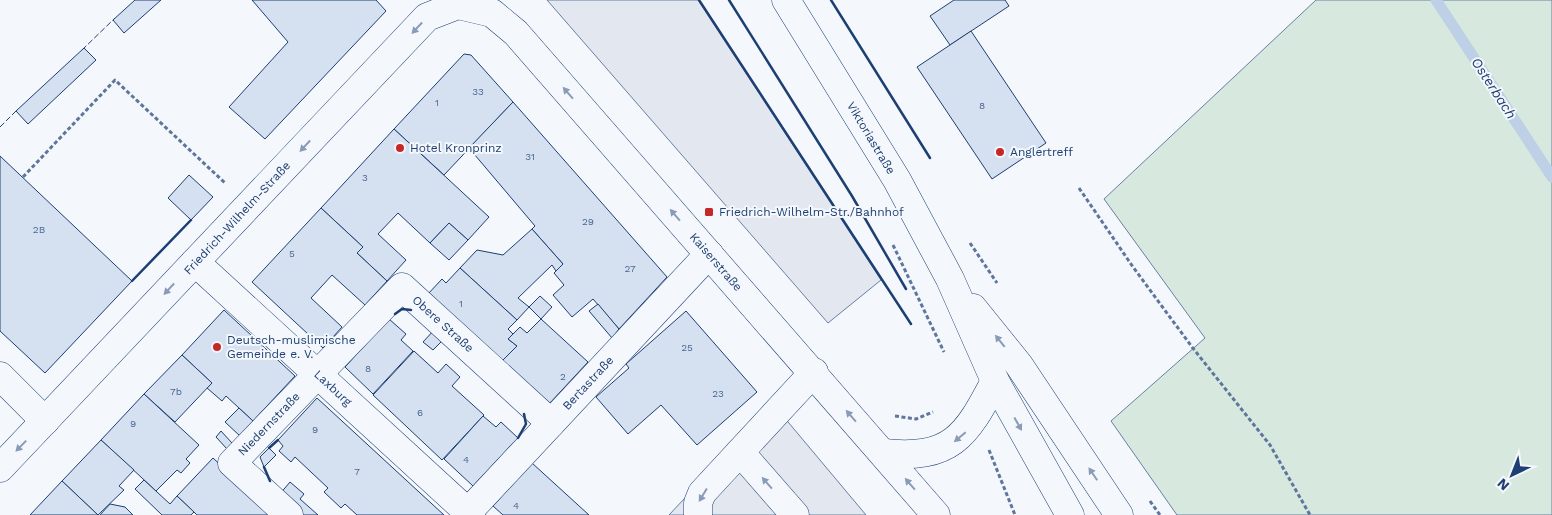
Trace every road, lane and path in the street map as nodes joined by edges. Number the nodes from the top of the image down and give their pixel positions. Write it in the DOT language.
graph roads {
  1 [pos="786,0"];
  2 [pos="489,7"];
  3 [pos="23,177"];
  4 [pos="1079,188"];
  5 [pos="249,205"];
  6 [pos="970,242"];
  7 [pos="893,248"];
  8 [pos="709,254"];
  9 [pos="195,262"];
  10 [pos="950,279"];
  11 [pos="1000,288"];
  12 [pos="947,359"];
  13 [pos="814,372"];
  14 [pos="318,374"];
  15 [pos="0,376"];
  16 [pos="995,381"];
  17 [pos="938,409"];
  18 [pos="891,415"];
  19 [pos="976,417"];
  20 [pos="45,421"];
  21 [pos="552,423"];
  22 [pos="740,452"];
  23 [pos="883,453"];
  24 [pos="0,468"];
  25 [pos="470,514"];
  26 [pos="289,515"];
  27 [pos="698,515"];
  28 [pos="795,515"];
  29 [pos="936,515"];
  30 [pos="1015,515"];
  31 [pos="1070,515"];
  32 [pos="1119,515"];
  33 [pos="1310,515"];
  1 -- 10 [label="main road, Viktoriastraße"];
  2 -- 5 [label="main road, Friedrich-Wilhelm-Straße, one-way"];
  8 -- 2 [label="main road, Kaiserstraße, one-way"];
  3 -- 5 [label="path"];
  4 -- 33 [label="path"];
  5 -- 9 [label="main road, Friedrich-Wilhelm-Straße"];
  6 -- 11 [label="path"];
  7 -- 12 [label="path"];
  8 -- 13 [label="main road, Kaiserstraße"];
  8 -- 21 [label="main road, Bertastraße"];
  9 -- 14 [label="main road, Laxburg"];
  9 -- 20 [label="main road, Friedrich-Wilhelm-Straße, one-way"];
  10 -- 16 [label="main road, Viktoriastraße"];
  32 -- 10 [label="main road, Viktoriastraße, one-way"];
  13 -- 22 [label="main road"];
  23 -- 13 [label="main road, Kaiserstraße, one-way"];
  14 -- 21 [label="main road, Obere Straße"];
  14 -- 25 [label="main road, Laxburg"];
  14 -- 26 [label="main road, Niedernstraße"];
  15 -- 20 [label="main road"];
  16 -- 19 [label="main road"];
  16 -- 31 [label="main road, Viktoriastraße, one-way"];
  17 -- 18 [label="path"];
  19 -- 23 [label="main road, one-way"];
  19 -- 30 [label="path"];
  20 -- 24 [label="main road, Friedrich-Wilhelm-Straße, one-way"];
  21 -- 25 [label="main road, Bertastraße"];
  22 -- 27 [label="main road, one-way"];
  28 -- 22 [label="main road, one-way"];
  29 -- 23 [label="main road, Kaiserstraße, one-way"];
}
